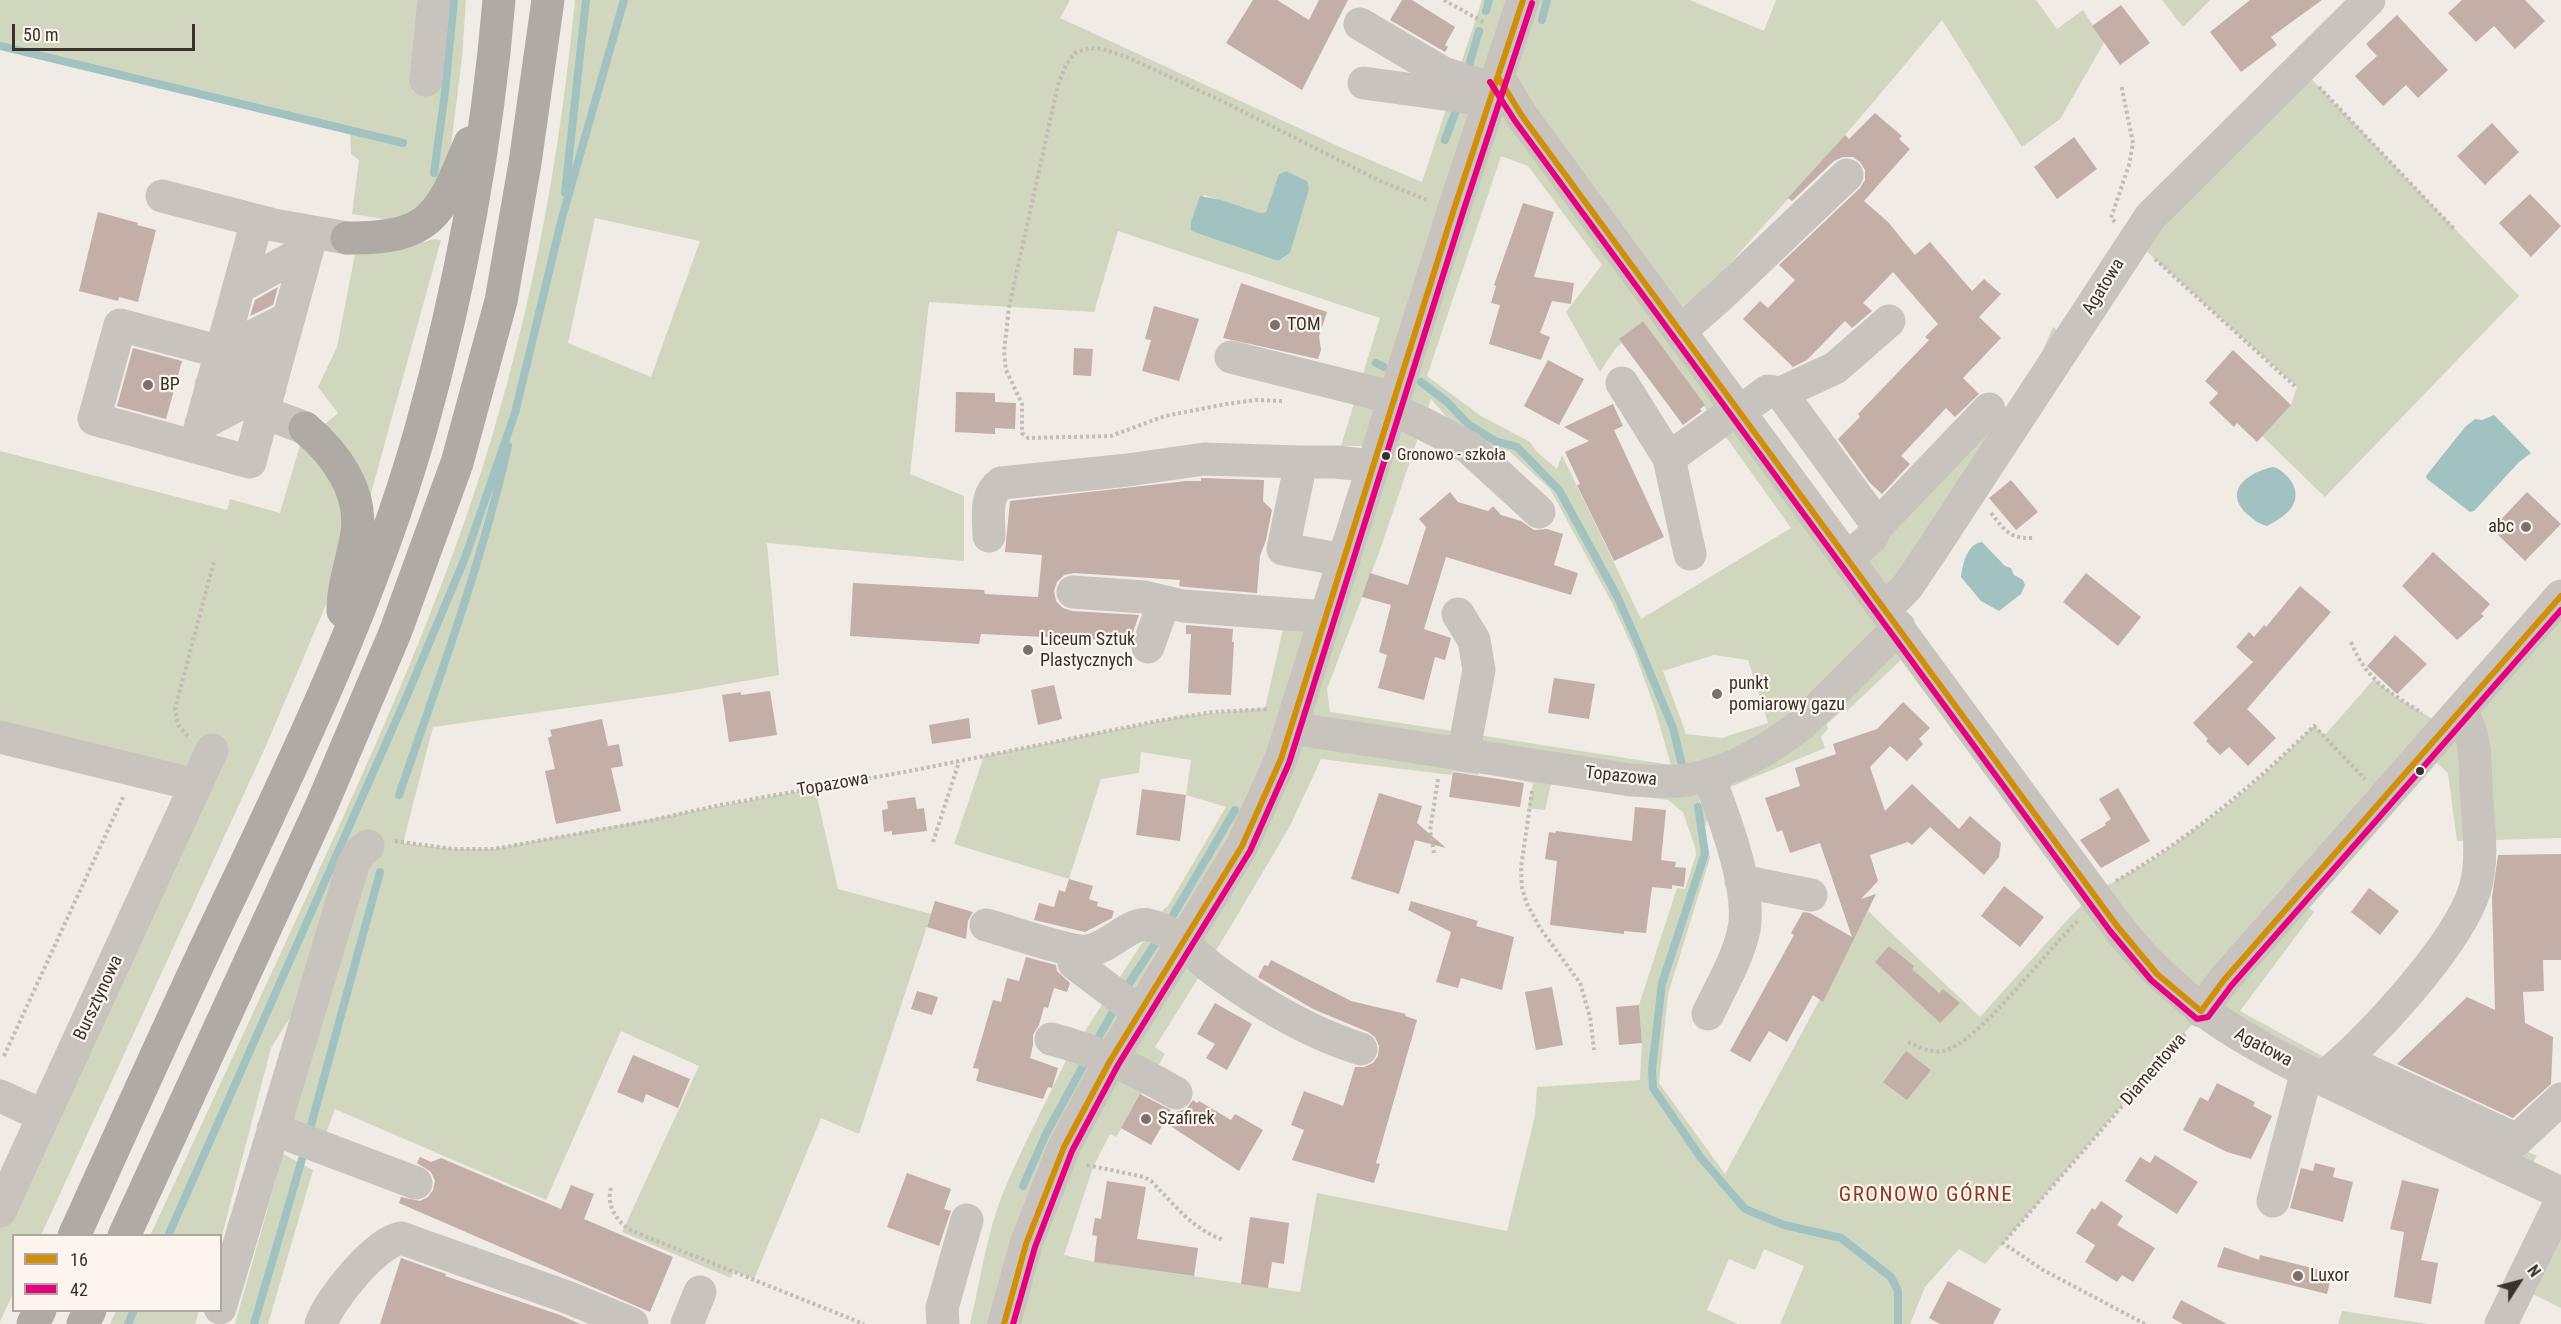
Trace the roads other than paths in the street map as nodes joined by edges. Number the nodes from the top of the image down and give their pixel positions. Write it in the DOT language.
graph roads {
  1 [pos="434,0"];
  2 [pos="499,0"];
  3 [pos="548,0"];
  4 [pos="1523,0"];
  5 [pos="2367,1"];
  6 [pos="1360,24"];
  7 [pos="426,80"];
  8 [pos="1364,83"];
  9 [pos="1494,90"];
  10 [pos="488,100"];
  11 [pos="1847,175"];
  12 [pos="162,196"];
  13 [pos="257,221"];
  14 [pos="347,238"];
  15 [pos="1889,321"];
  16 [pos="288,322"];
  17 [pos="1680,331"];
  18 [pos="1231,357"];
  19 [pos="217,367"];
  20 [pos="1622,383"];
  21 [pos="1781,393"];
  22 [pos="1393,404"];
  23 [pos="1989,409"];
  24 [pos="1738,410"];
  25 [pos="305,428"];
  26 [pos="1669,459"];
  27 [pos="1301,462"];
  28 [pos="1373,466"];
  29 [pos="1539,512"];
  30 [pos="1876,527"];
  31 [pos="989,536"];
  32 [pos="1689,554"];
  33 [pos="1848,558"];
  34 [pos="1344,560"];
  35 [pos="1072,592"];
  36 [pos="2561,596"];
  37 [pos="1164,602"];
  38 [pos="1458,614"];
  39 [pos="1326,617"];
  40 [pos="1892,618"];
  41 [pos="1148,647"];
  42 [pos="343,649"];
  43 [pos="1294,719"];
  44 [pos="2453,719"];
  45 [pos="0,736"];
  46 [pos="212,750"];
  47 [pos="1452,754"];
  48 [pos="0,758"];
  49 [pos="1708,775"];
  50 [pos="192,795"];
  51 [pos="368,846"];
  52 [pos="1741,881"];
  53 [pos="1812,895"];
  54 [pos="986,925"];
  55 [pos="1181,943"];
  56 [pos="1074,963"];
  57 [pos="2201,1011"];
  58 [pos="1139,1012"];
  59 [pos="1708,1014"];
  60 [pos="1051,1040"];
  61 [pos="1361,1049"];
  62 [pos="1110,1061"];
  63 [pos="2324,1070"];
  64 [pos="1176,1093"];
  65 [pos="0,1095"];
  66 [pos="2561,1099"];
  67 [pos="44,1116"];
  68 [pos="273,1129"];
  69 [pos="2517,1140"];
  70 [pos="2487,1158"];
  71 [pos="416,1183"];
  72 [pos="2561,1193"];
  73 [pos="2273,1201"];
  74 [pos="2561,1201"];
  75 [pos="0,1211"];
  76 [pos="967,1220"];
  77 [pos="75,1234"];
  78 [pos="125,1234"];
  79 [pos="700,1292"];
  80 [pos="222,1302"];
  81 [pos="613,1320"];
  82 [pos="2505,1323"];
  83 [pos="321,1324"];
  84 [pos="687,1324"];
  85 [pos="943,1324"];
  86 [pos="1004,1324"];
  1 -- 7 [label="street"];
  2 -- 10 [label="highway"];
  3 -- 78 [label="highway"];
  4 -- 9 [label="street"];
  5 -- 40 [label="street, Agatowa"];
  6 -- 9 [label="street"];
  8 -- 9 [label="street"];
  9 -- 17 [label="street, Agatowa"];
  9 -- 22 [label="street"];
  10 -- 14 [label="highway"];
  10 -- 42 [label="highway"];
  11 -- 17 [label="street"];
  12 -- 13 [label="street"];
  13 -- 16 [label="street"];
  13 -- 19 [label="street"];
  14 -- 16 [label="street"];
  15 -- 21 [label="street"];
  16 -- 19 [label="street"];
  16 -- 19 [label="street"];
  16 -- 19 [label="street"];
  16 -- 19 [label="street"];
  16 -- 25 [label="street"];
  17 -- 24 [label="street, Agatowa"];
  18 -- 22 [label="street"];
  20 -- 26 [label="street"];
  21 -- 24 [label="street"];
  21 -- 30 [label="street"];
  22 -- 28 [label="street"];
  22 -- 29 [label="street"];
  23 -- 30 [label="street"];
  24 -- 26 [label="street"];
  24 -- 33 [label="street, Agatowa"];
  25 -- 42 [label="highway"];
  26 -- 32 [label="street"];
  27 -- 28 [label="street"];
  27 -- 31 [label="street"];
  27 -- 34 [label="street"];
  28 -- 34 [label="street"];
  30 -- 33 [label="street"];
  33 -- 40 [label="street, Agatowa"];
  34 -- 39 [label="street"];
  35 -- 37 [label="street"];
  36 -- 44 [label="street"];
  37 -- 39 [label="street"];
  37 -- 41 [label="street"];
  38 -- 47 [label="street"];
  39 -- 43 [label="street"];
  40 -- 49 [label="street, Topazowa"];
  40 -- 57 [label="street, Agatowa"];
  42 -- 77 [label="highway"];
  43 -- 47 [label="street, Topazowa"];
  43 -- 55 [label="street"];
  44 -- 57 [label="street"];
  44 -- 63 [label="street"];
  45 -- 50 [label="street"];
  46 -- 50 [label="street, Bursztynowa"];
  47 -- 49 [label="street, Topazowa"];
  48 -- 50 [label="street"];
  49 -- 52 [label="street"];
  50 -- 67 [label="street, Bursztynowa"];
  51 -- 68 [label="street"];
  52 -- 53 [label="street"];
  52 -- 59 [label="street"];
  54 -- 55 [label="street"];
  55 -- 58 [label="street"];
  55 -- 61 [label="street"];
  56 -- 58 [label="street"];
  57 -- 63 [label="street, Agatowa"];
  58 -- 62 [label="street"];
  60 -- 62 [label="street"];
  62 -- 64 [label="street"];
  62 -- 86 [label="street"];
  63 -- 69 [label="street"];
  63 -- 70 [label="street, Agatowa"];
  63 -- 73 [label="street"];
  65 -- 67 [label="street"];
  66 -- 69 [label="street"];
  67 -- 75 [label="street, Bursztynowa"];
  68 -- 71 [label="street"];
  68 -- 80 [label="street"];
  69 -- 70 [label="street"];
  70 -- 72 [label="street, Agatowa"];
  74 -- 82 [label="street"];
  76 -- 85 [label="street"];
  79 -- 84 [label="street"];
  81 -- 83 [label="street"];
}
